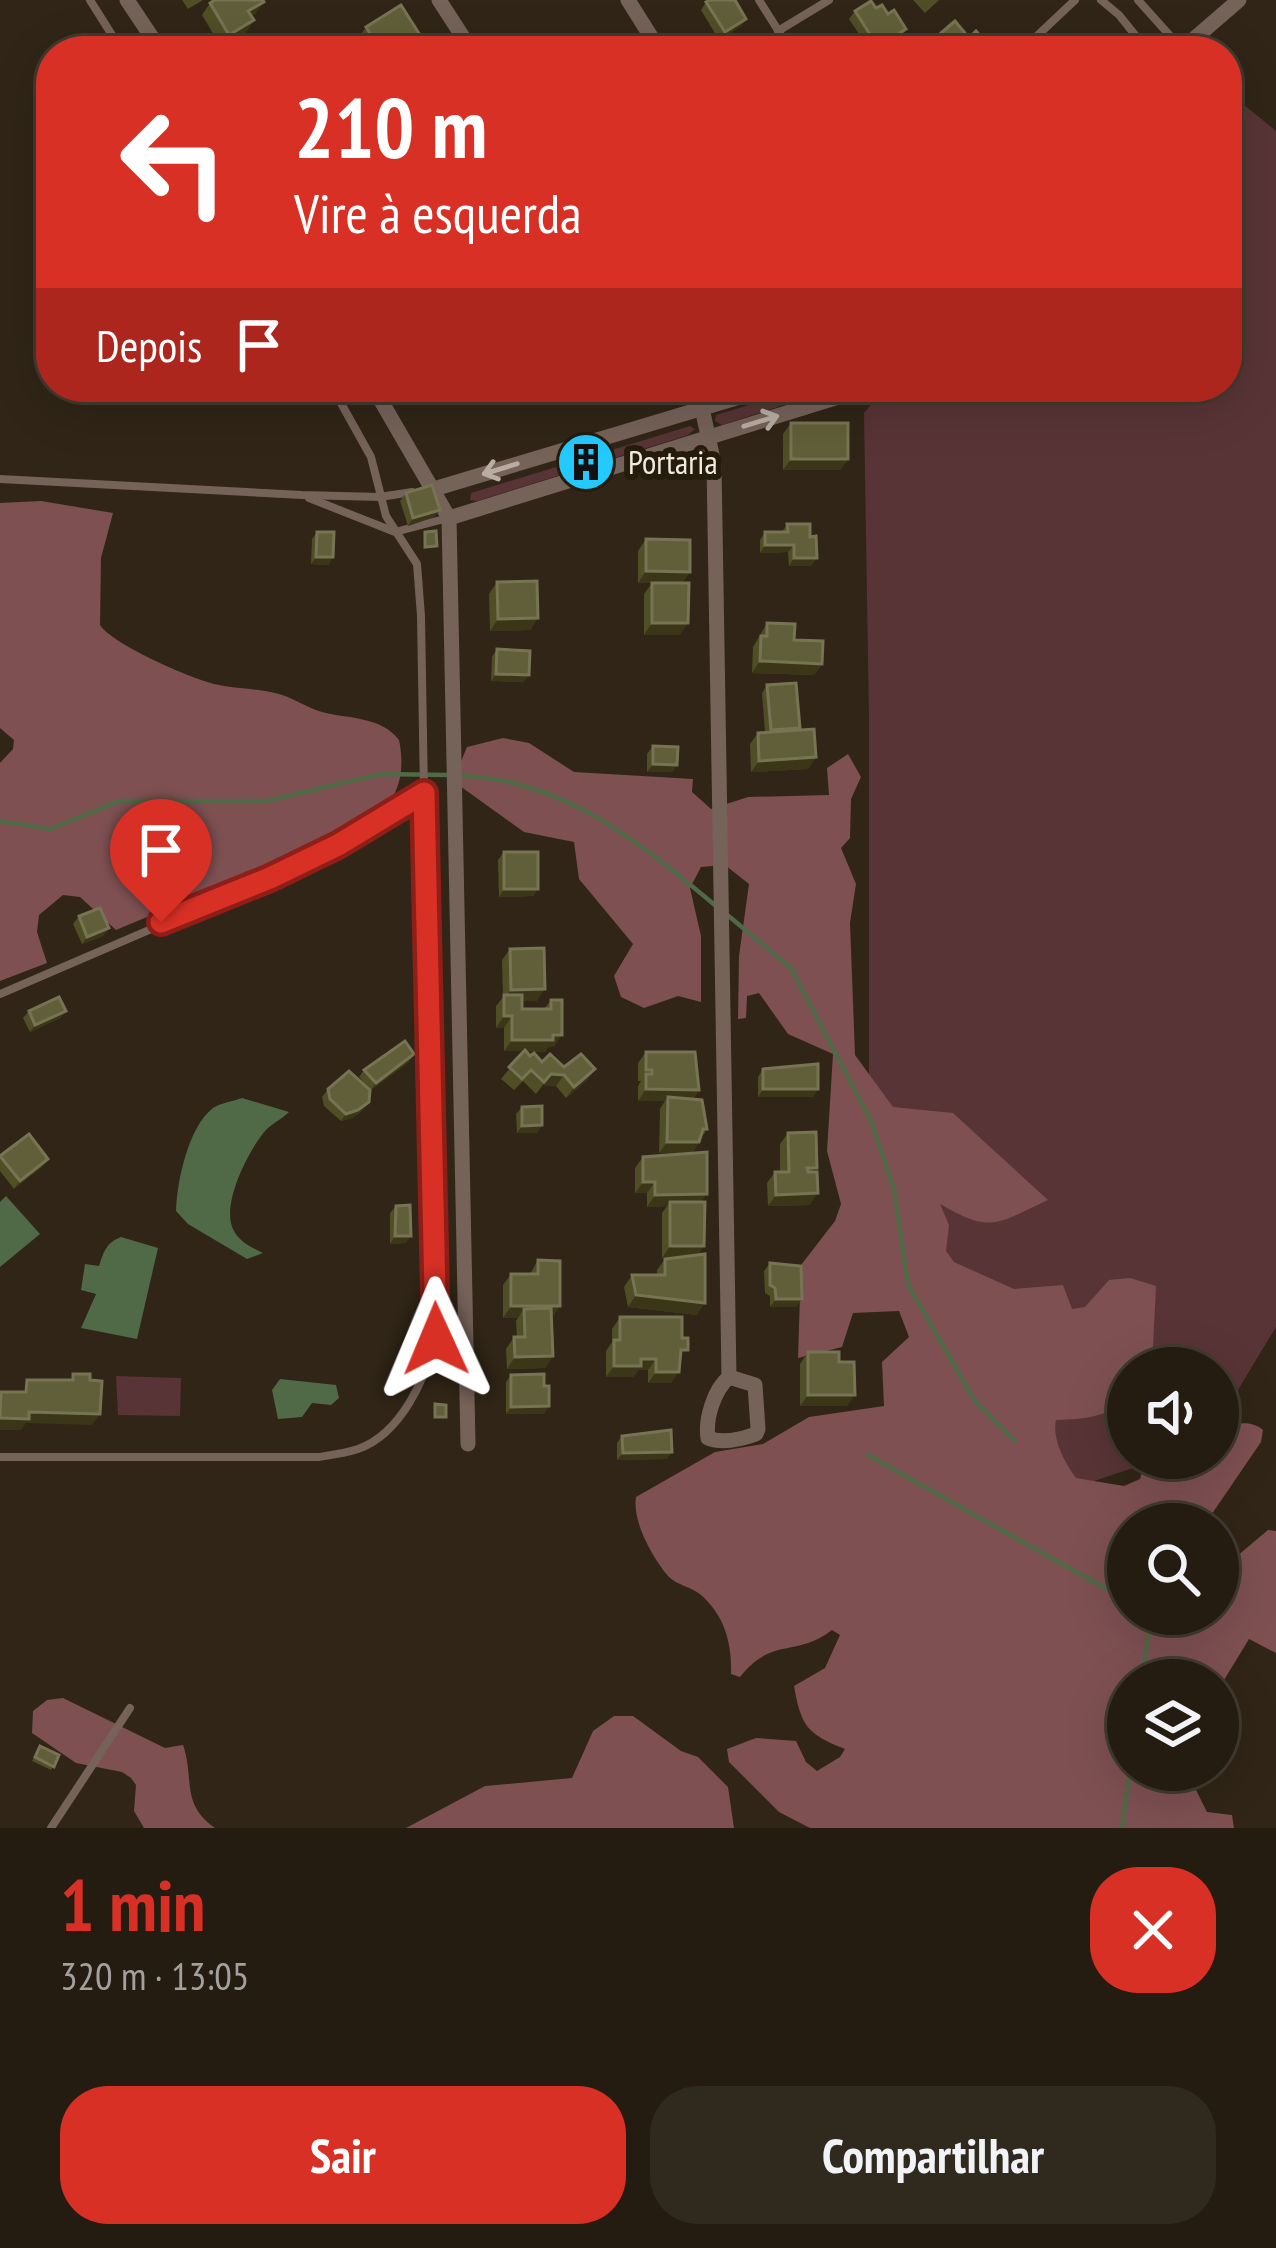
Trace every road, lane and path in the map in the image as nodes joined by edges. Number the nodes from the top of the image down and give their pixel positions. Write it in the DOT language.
graph roads {
  1 [pos="89,0"];
  2 [pos="128,0"];
  3 [pos="439,0"];
  4 [pos="628,0"];
  5 [pos="759,0"];
  6 [pos="829,0"];
  7 [pos="1075,0"];
  8 [pos="1101,0"];
  9 [pos="1137,0"];
  10 [pos="1239,0"];
  11 [pos="1120,15"];
  12 [pos="778,31"];
  13 [pos="112,36"];
  14 [pos="151,36"];
  15 [pos="462,36"];
  16 [pos="651,36"];
  17 [pos="781,36"];
  18 [pos="1037,36"];
  19 [pos="1136,36"];
  20 [pos="1169,36"];
  21 [pos="1197,36"];
  22 [pos="340,402"];
  23 [pos="382,402"];
  24 [pos="698,402"];
  25 [pos="722,402"];
  26 [pos="822,402"];
  27 [pos="702,408"];
  28 [pos="711,436"];
  29 [pos="0,479"];
  30 [pos="434,489"];
  31 [pos="302,495"];
  32 [pos="380,497"];
  33 [pos="448,518"];
  34 [pos="394,532"];
  35 [pos="424,793"];
  36 [pos="0,994"];
  37 [pos="729,1377"];
  38 [pos="468,1444"];
  39 [pos="0,1456"];
  40 [pos="130,1708"];
  41 [pos="51,1828"];
  1 -- 13 [label="lane"];
  2 -- 14 [label="street"];
  3 -- 15 [label="street"];
  4 -- 16 [label="street"];
  5 -- 12 [label="lane"];
  6 -- 12 [label="lane"];
  7 -- 18 [label="lane"];
  8 -- 11 [label="lane"];
  9 -- 11 [label="lane"];
  9 -- 20 [label="lane"];
  10 -- 21 [label="street"];
  11 -- 19 [label="lane"];
  12 -- 17 [label="lane"];
  22 -- 32 [label="lane"];
  23 -- 30 [label="street"];
  24 -- 27 [label="street"];
  25 -- 27 [label="street"];
  28 -- 26 [label="street, one-way"];
  27 -- 28 [label="street"];
  27 -- 30 [label="street, one-way"];
  28 -- 33 [label="street"];
  28 -- 37 [label="street"];
  29 -- 31 [label="lane"];
  30 -- 32 [label="lane"];
  30 -- 33 [label="street"];
  31 -- 32 [label="lane"];
  31 -- 34 [label="lane"];
  32 -- 34 [label="lane"];
  33 -- 34 [label="lane"];
  33 -- 38 [label="street"];
  34 -- 35 [label="lane"];
  35 -- 36 [label="lane"];
  35 -- 39 [label="lane"];
  37 -- 37 [label="street"];
  40 -- 41 [label="lane"];
}
